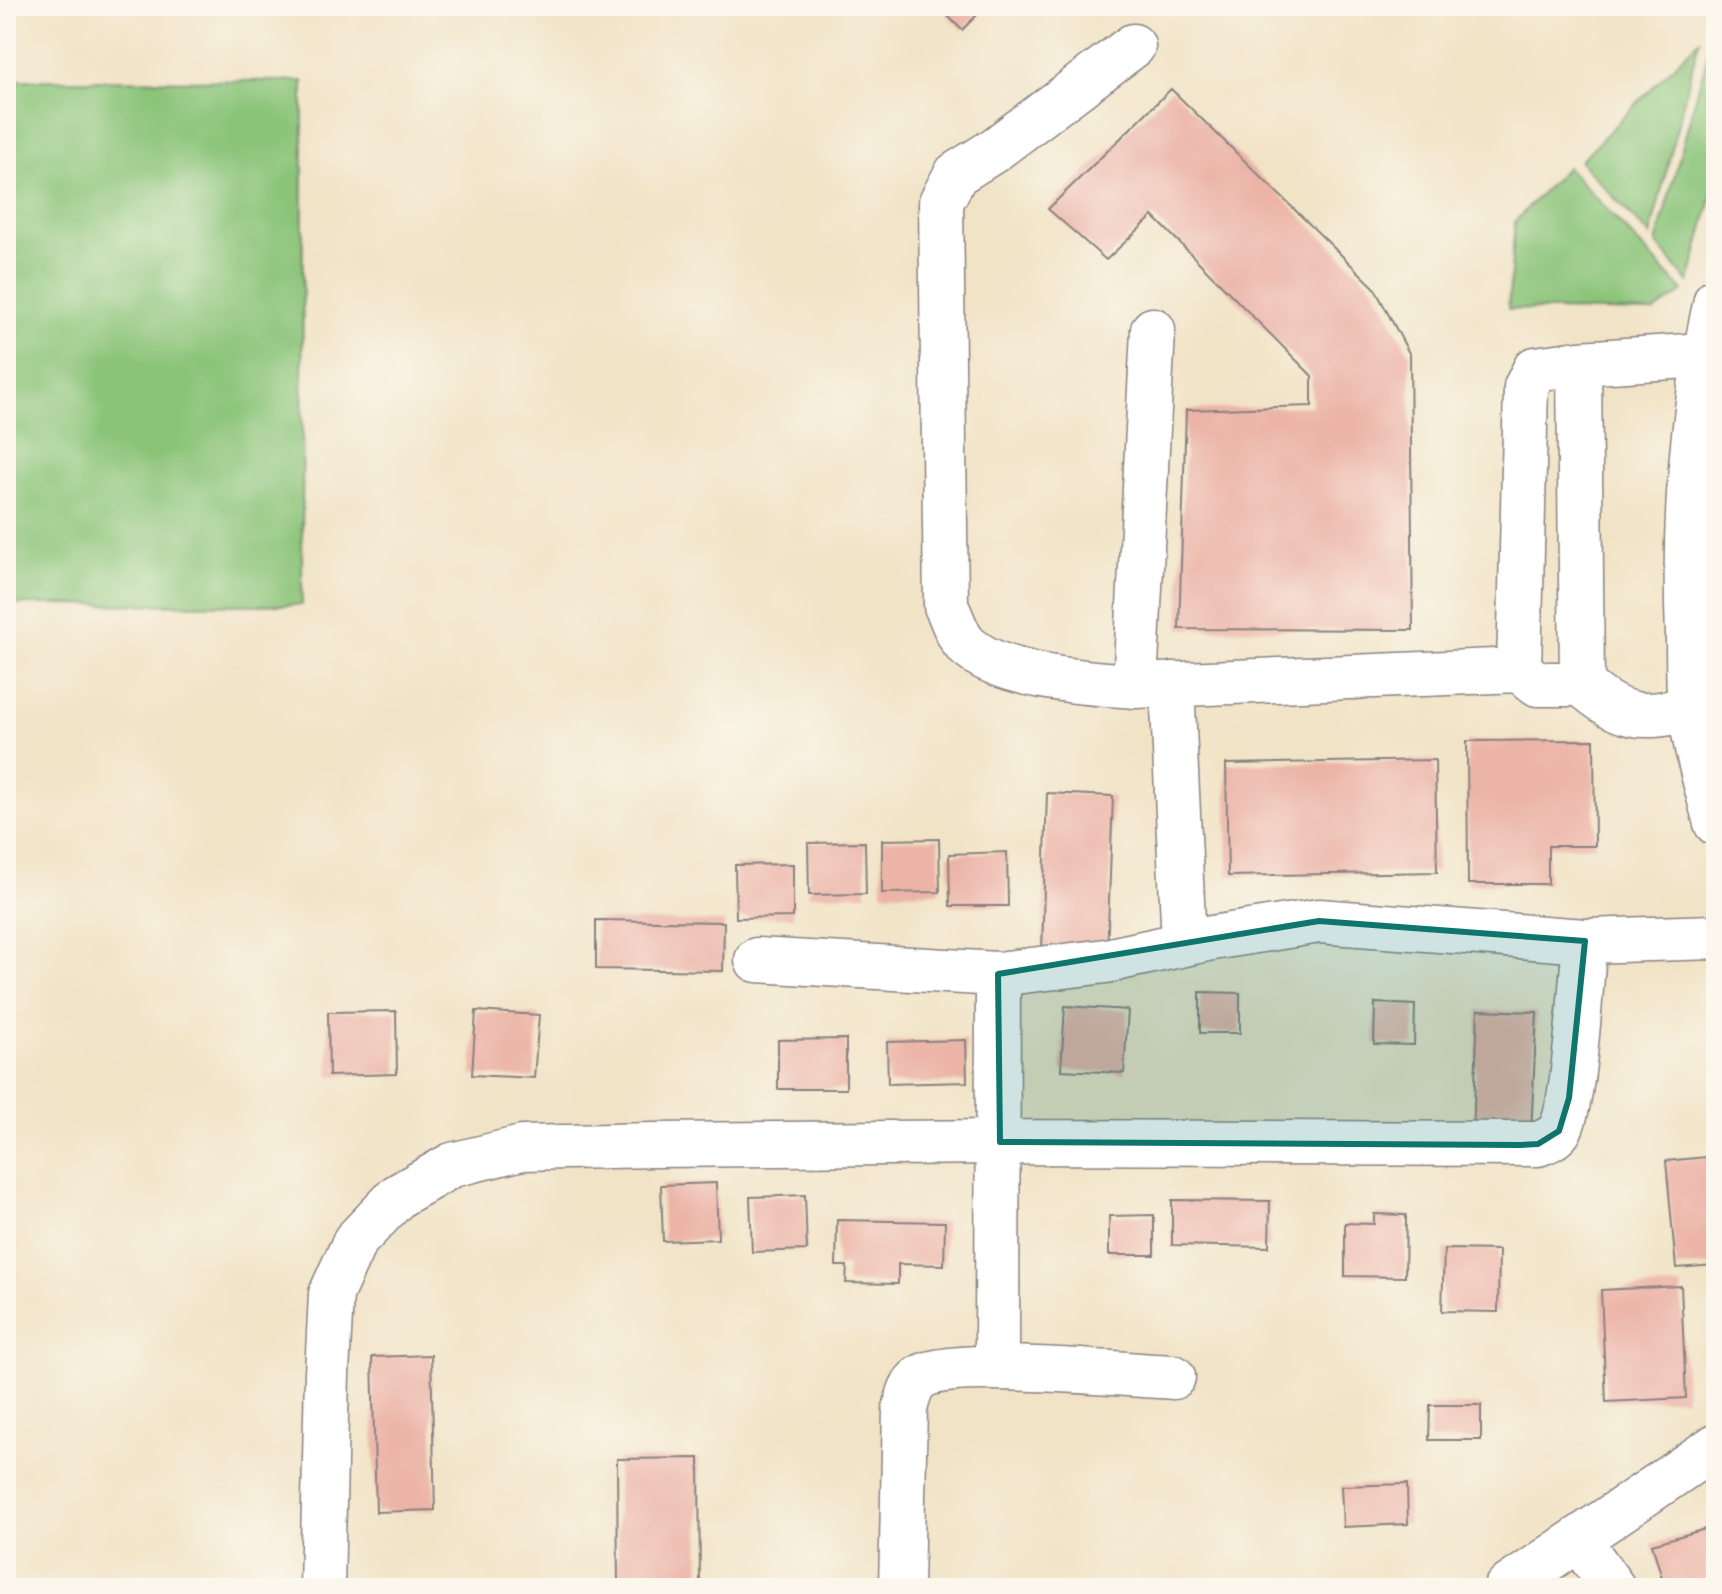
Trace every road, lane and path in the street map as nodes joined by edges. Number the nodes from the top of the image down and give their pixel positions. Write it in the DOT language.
graph roads {
  1 [pos="1133,46"];
  2 [pos="1716,300"];
  3 [pos="1153,330"];
  4 [pos="1704,355"];
  5 [pos="1579,363"];
  6 [pos="1519,670"];
  7 [pos="1582,684"];
  8 [pos="1154,685"];
  9 [pos="1690,708"];
  10 [pos="1716,823"];
  11 [pos="1716,937"];
  12 [pos="1585,941"];
  13 [pos="1184,944"];
  14 [pos="757,960"];
  15 [pos="998,974"];
  16 [pos="1000,1142"];
  17 [pos="997,1368"];
  18 [pos="1173,1377"];
  19 [pos="1716,1446"];
  20 [pos="1578,1539"];
  21 [pos="322,1588"];
  22 [pos="901,1588"];
  23 [pos="1506,1588"];
  24 [pos="1613,1588"];
  1 -- 8 [label="street"];
  2 -- 4 [label="street"];
  3 -- 8 [label="street"];
  4 -- 5 [label="street"];
  4 -- 9 [label="street"];
  5 -- 6 [label="street"];
  5 -- 7 [label="street"];
  6 -- 7 [label="street"];
  6 -- 8 [label="street"];
  7 -- 9 [label="street"];
  8 -- 13 [label="street"];
  9 -- 10 [label="street"];
  11 -- 12 [label="street"];
  12 -- 13 [label="street"];
  12 -- 16 [label="street"];
  13 -- 15 [label="street"];
  14 -- 15 [label="street"];
  15 -- 16 [label="street"];
  16 -- 17 [label="street"];
  16 -- 21 [label="street"];
  17 -- 18 [label="street"];
  17 -- 22 [label="street"];
  19 -- 20 [label="street"];
  20 -- 23 [label="street"];
  20 -- 24 [label="street"];
}
